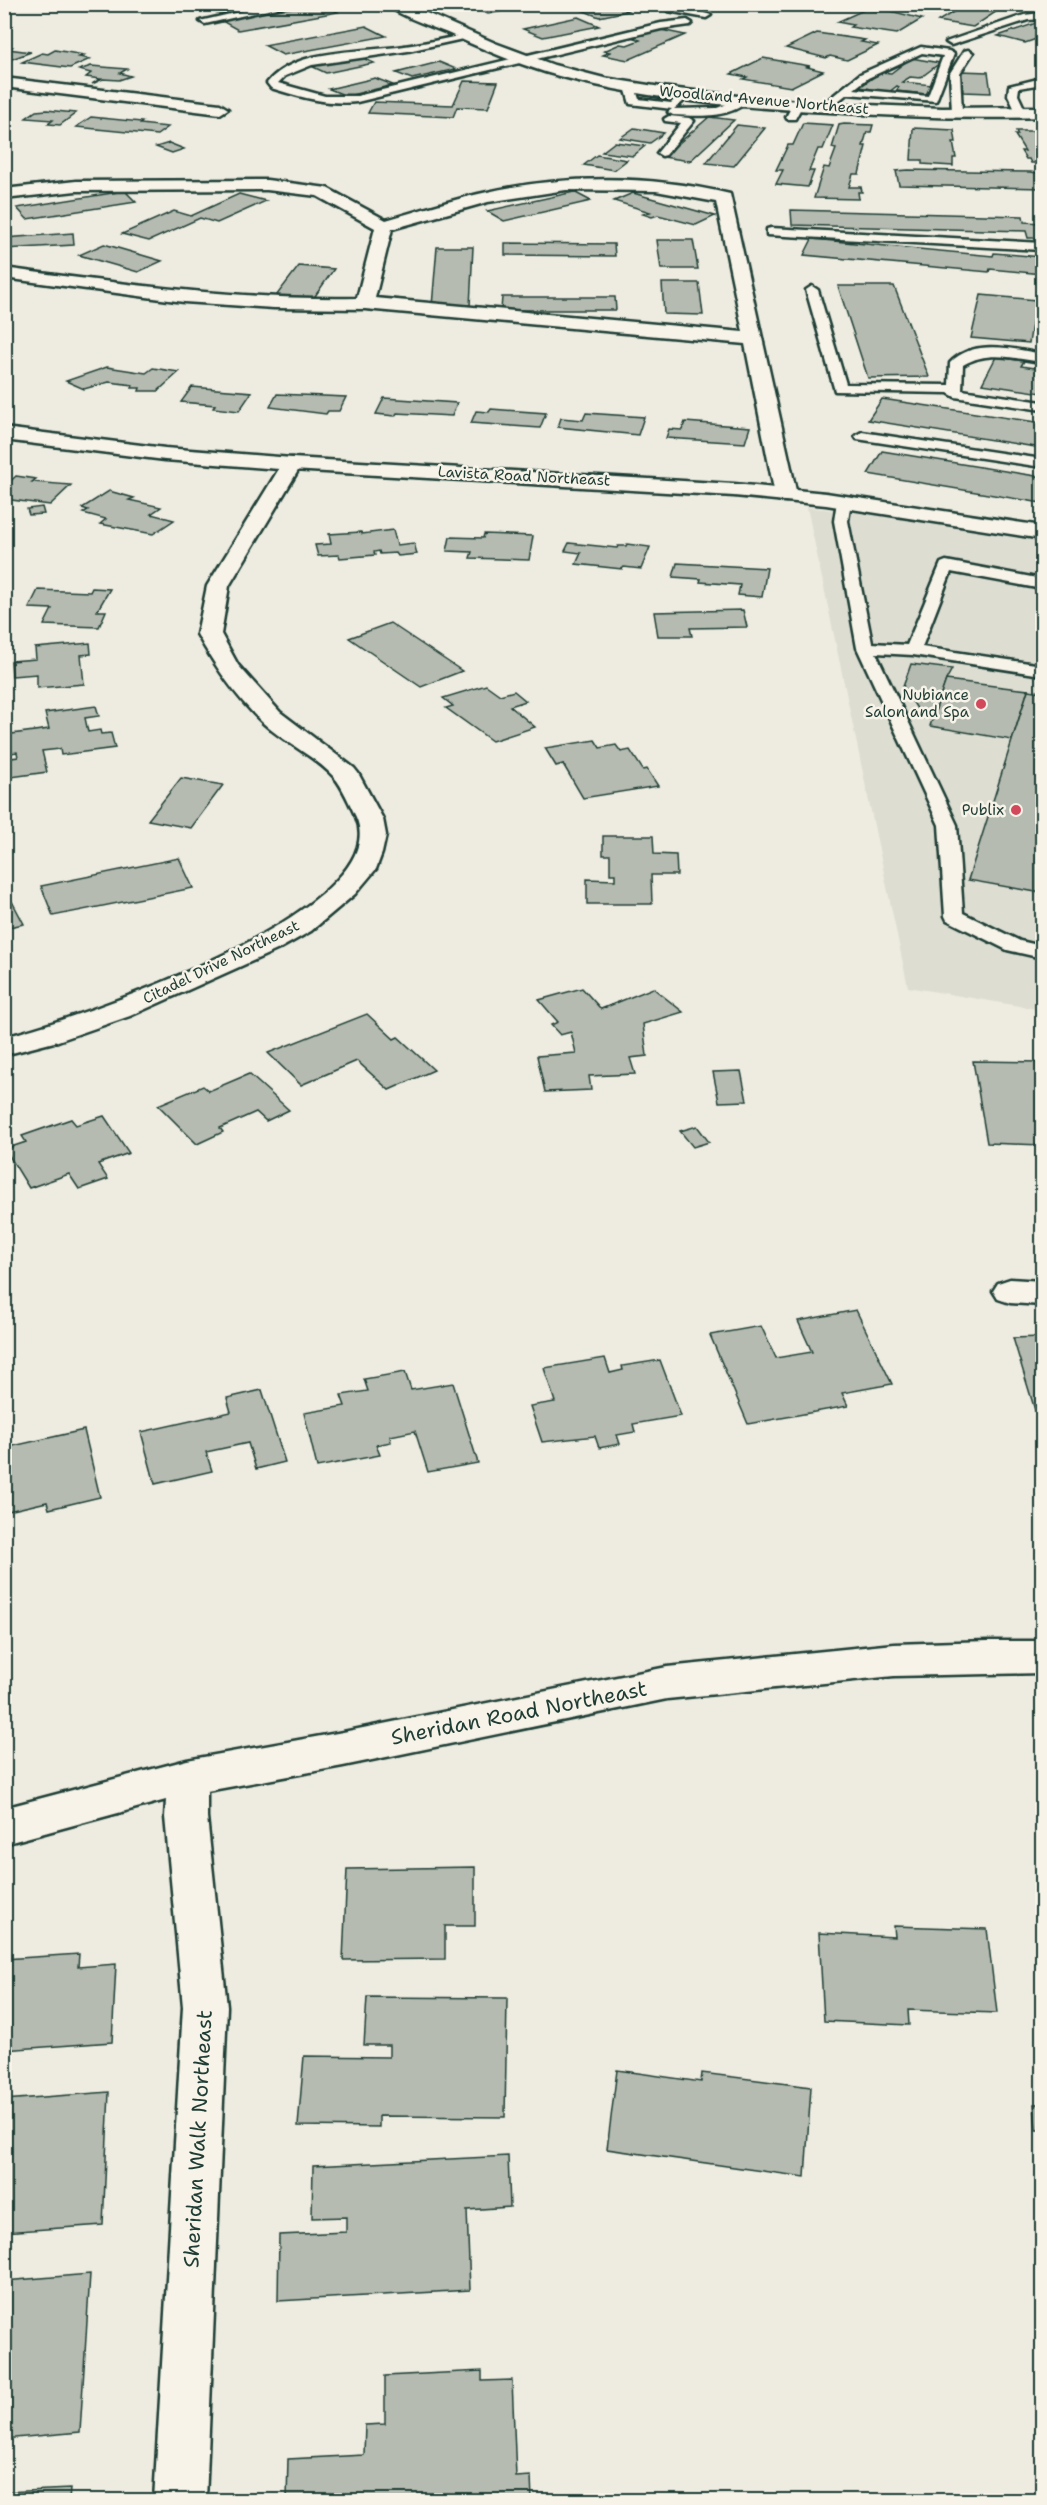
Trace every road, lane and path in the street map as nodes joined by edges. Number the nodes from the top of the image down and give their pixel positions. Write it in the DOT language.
graph roads {
  1 [pos="291,4"];
  2 [pos="393,4"];
  3 [pos="665,4"];
  4 [pos="706,15"];
  5 [pos="1042,16"];
  6 [pos="205,21"];
  7 [pos="687,23"];
  8 [pos="610,27"];
  9 [pos="447,28"];
  10 [pos="425,33"];
  11 [pos="467,37"];
  12 [pos="380,41"];
  13 [pos="951,42"];
  14 [pos="504,52"];
  15 [pos="968,53"];
  16 [pos="291,58"];
  17 [pos="525,59"];
  18 [pos="1042,81"];
  19 [pos="4,82"];
  20 [pos="630,87"];
  21 [pos="687,90"];
  22 [pos="844,92"];
  23 [pos="743,101"];
  24 [pos="822,108"];
  25 [pos="220,109"];
  26 [pos="671,112"];
  27 [pos="957,112"];
  28 [pos="1021,112"];
  29 [pos="1042,112"];
  30 [pos="657,127"];
  31 [pos="662,153"];
  32 [pos="4,194"];
  33 [pos="384,226"];
  34 [pos="771,232"];
  35 [pos="1042,247"];
  36 [pos="4,273"];
  37 [pos="812,290"];
  38 [pos="365,303"];
  39 [pos="754,339"];
  40 [pos="1042,358"];
  41 [pos="955,389"];
  42 [pos="1042,406"];
  43 [pos="4,434"];
  44 [pos="862,436"];
  45 [pos="1042,463"];
  46 [pos="292,464"];
  47 [pos="786,495"];
  48 [pos="844,501"];
  49 [pos="1042,533"];
  50 [pos="1042,584"];
  51 [pos="865,648"];
  52 [pos="913,650"];
  53 [pos="1042,670"];
  54 [pos="1042,952"];
  55 [pos="4,1046"];
  56 [pos="1010,1292"];
  57 [pos="1042,1293"];
  58 [pos="1042,1658"];
  59 [pos="187,1777"];
  60 [pos="4,1826"];
  61 [pos="180,2500"];
  1 -- 6 [label="lane"];
  2 -- 9 [label="street, Woodland Avenue Northeast"];
  3 -- 4 [label="lane"];
  5 -- 13 [label="lane"];
  7 -- 17 [label="lane"];
  8 -- 14 [label="lane"];
  9 -- 10 [label="lane"];
  9 -- 11 [label="street, Woodland Avenue Northeast"];
  11 -- 14 [label="street, Woodland Avenue Northeast"];
  11 -- 17 [label="lane"];
  12 -- 16 [label="lane"];
  14 -- 17 [label="street, Woodland Avenue Northeast"];
  15 -- 27 [label="lane"];
  17 -- 20 [label="street, Woodland Avenue Northeast"];
  18 -- 28 [label="lane"];
  19 -- 25 [label="street"];
  20 -- 21 [label="street, Woodland Avenue Northeast"];
  20 -- 26 [label="lane"];
  21 -- 23 [label="street, Woodland Avenue Northeast"];
  21 -- 26 [label="lane"];
  22 -- 22 [label="lane"];
  22 -- 24 [label="lane"];
  23 -- 24 [label="street, Woodland Avenue Northeast"];
  23 -- 26 [label="lane"];
  24 -- 27 [label="street, Woodland Avenue Northeast"];
  26 -- 30 [label="lane"];
  26 -- 31 [label="lane"];
  27 -- 28 [label="street, Woodland Avenue Northeast"];
  28 -- 29 [label="street, Woodland Avenue Northeast"];
  32 -- 33 [label="street"];
  33 -- 38 [label="street"];
  33 -- 39 [label="street"];
  34 -- 35 [label="lane"];
  36 -- 38 [label="street"];
  37 -- 41 [label="lane"];
  38 -- 39 [label="street"];
  39 -- 47 [label="street"];
  40 -- 41 [label="lane"];
  41 -- 42 [label="lane"];
  43 -- 46 [label="street, Lavista Road Northeast"];
  44 -- 45 [label="lane"];
  46 -- 47 [label="street, Lavista Road Northeast"];
  46 -- 55 [label="street, Citadel Drive Northeast"];
  47 -- 48 [label="street, Lavista Road Northeast"];
  48 -- 49 [label="street, Lavista Road Northeast"];
  48 -- 51 [label="lane"];
  50 -- 52 [label="lane"];
  51 -- 52 [label="lane"];
  51 -- 54 [label="lane"];
  52 -- 53 [label="lane"];
  56 -- 57 [label="street"];
  58 -- 59 [label="street, Sheridan Road Northeast"];
  59 -- 60 [label="street, Sheridan Road Northeast"];
  59 -- 61 [label="street, Sheridan Walk Northeast"];
}
